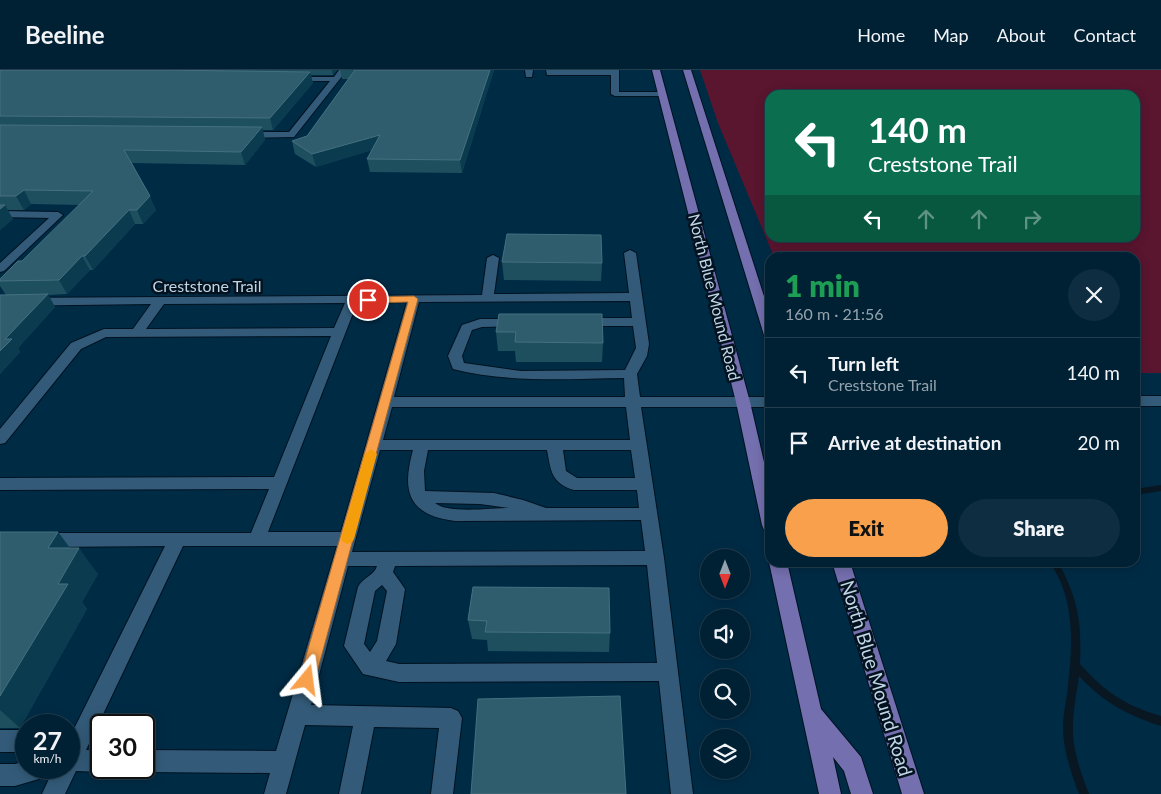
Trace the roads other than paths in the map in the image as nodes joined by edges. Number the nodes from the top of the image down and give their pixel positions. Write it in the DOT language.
graph roads {
  1 [pos="343,70"];
  2 [pos="550,70"];
  3 [pos="656,70"];
  4 [pos="686,70"];
  5 [pos="615,72"];
  6 [pos="286,79"];
  7 [pos="336,79"];
  8 [pos="662,94"];
  9 [pos="232,135"];
  10 [pos="0,214"];
  11 [pos="630,253"];
  12 [pos="493,258"];
  13 [pos="0,269"];
  14 [pos="636,297"];
  15 [pos="488,298"];
  16 [pos="414,299"];
  17 [pos="352,300"];
  18 [pos="160,301"];
  19 [pos="0,302"];
  20 [pos="765,319"];
  21 [pos="570,322"];
  22 [pos="639,322"];
  23 [pos="530,323"];
  24 [pos="138,331"];
  25 [pos="340,332"];
  26 [pos="630,374"];
  27 [pos="1140,401"];
  28 [pos="1161,401"];
  29 [pos="386,402"];
  30 [pos="633,402"];
  31 [pos="743,402"];
  32 [pos="765,402"];
  33 [pos="0,439"];
  34 [pos="374,445"];
  35 [pos="422,445"];
  36 [pos="554,445"];
  37 [pos="638,445"];
  38 [pos="279,483"];
  39 [pos="0,484"];
  40 [pos="644,484"];
  41 [pos="765,502"];
  42 [pos="649,514"];
  43 [pos="258,539"];
  44 [pos="347,539"];
  45 [pos="30,540"];
  46 [pos="177,540"];
  47 [pos="655,558"];
  48 [pos="341,559"];
  49 [pos="386,566"];
  50 [pos="779,567"];
  51 [pos="842,567"];
  52 [pos="370,668"];
  53 [pos="668,672"];
  54 [pos="812,713"];
  55 [pos="297,715"];
  56 [pos="365,717"];
  57 [pos="80,738"];
  58 [pos="0,741"];
  59 [pos="15,741"];
  60 [pos="155,761"];
  61 [pos="284,762"];
  62 [pos="0,775"];
  63 [pos="15,775"];
  64 [pos="60,779"];
  65 [pos="53,794"];
  66 [pos="275,794"];
  67 [pos="350,794"];
  68 [pos="442,794"];
  69 [pos="682,794"];
  70 [pos="830,794"];
  71 [pos="862,794"];
  72 [pos="913,794"];
  1 -- 7 [label="street"];
  2 -- 5 [label="street"];
  3 -- 8 [label="main road, North Blue Mound Road"];
  4 -- 20 [label="main road"];
  5 -- 8 [label="street"];
  6 -- 7 [label="street"];
  7 -- 9 [label="street"];
  8 -- 31 [label="main road, North Blue Mound Road"];
  10 -- 13 [label="street"];
  11 -- 14 [label="street"];
  12 -- 15 [label="street"];
  14 -- 15 [label="street, Creststone Trail"];
  14 -- 22 [label="street"];
  15 -- 16 [label="street, Creststone Trail"];
  16 -- 17 [label="street, Creststone Trail"];
  16 -- 29 [label="street"];
  17 -- 18 [label="street, Creststone Trail"];
  17 -- 25 [label="street"];
  18 -- 19 [label="street, Creststone Trail"];
  18 -- 24 [label="street"];
  21 -- 22 [label="street"];
  22 -- 26 [label="street"];
  23 -- 26 [label="street"];
  24 -- 25 [label="street"];
  24 -- 33 [label="street"];
  25 -- 38 [label="street"];
  26 -- 30 [label="street"];
  27 -- 28 [label="street"];
  29 -- 30 [label="street"];
  29 -- 34 [label="street"];
  30 -- 31 [label="street"];
  30 -- 37 [label="street"];
  31 -- 32 [label="street"];
  31 -- 41 [label="main road, North Blue Mound Road"];
  34 -- 35 [label="street"];
  34 -- 44 [label="street"];
  35 -- 36 [label="street"];
  35 -- 42 [label="street"];
  36 -- 37 [label="street"];
  36 -- 40 [label="street"];
  37 -- 40 [label="street"];
  38 -- 39 [label="street"];
  38 -- 43 [label="street"];
  40 -- 42 [label="street"];
  42 -- 47 [label="street"];
  43 -- 44 [label="street"];
  43 -- 46 [label="street"];
  44 -- 48 [label="street"];
  45 -- 46 [label="street"];
  46 -- 57 [label="street"];
  47 -- 49 [label="street"];
  47 -- 53 [label="street"];
  48 -- 49 [label="street"];
  48 -- 55 [label="street"];
  49 -- 52 [label="street"];
  49 -- 52 [label="street"];
  50 -- 54 [label="main road"];
  51 -- 72 [label="main road, North Blue Mound Road"];
  52 -- 53 [label="street"];
  53 -- 69 [label="street"];
  54 -- 70 [label="main road"];
  54 -- 71 [label="main road"];
  55 -- 56 [label="street"];
  55 -- 61 [label="street"];
  56 -- 67 [label="street"];
  56 -- 68 [label="street"];
  58 -- 59 [label="street"];
  60 -- 61 [label="street"];
  61 -- 66 [label="street"];
  62 -- 63 [label="street"];
  64 -- 65 [label="street"];
}
